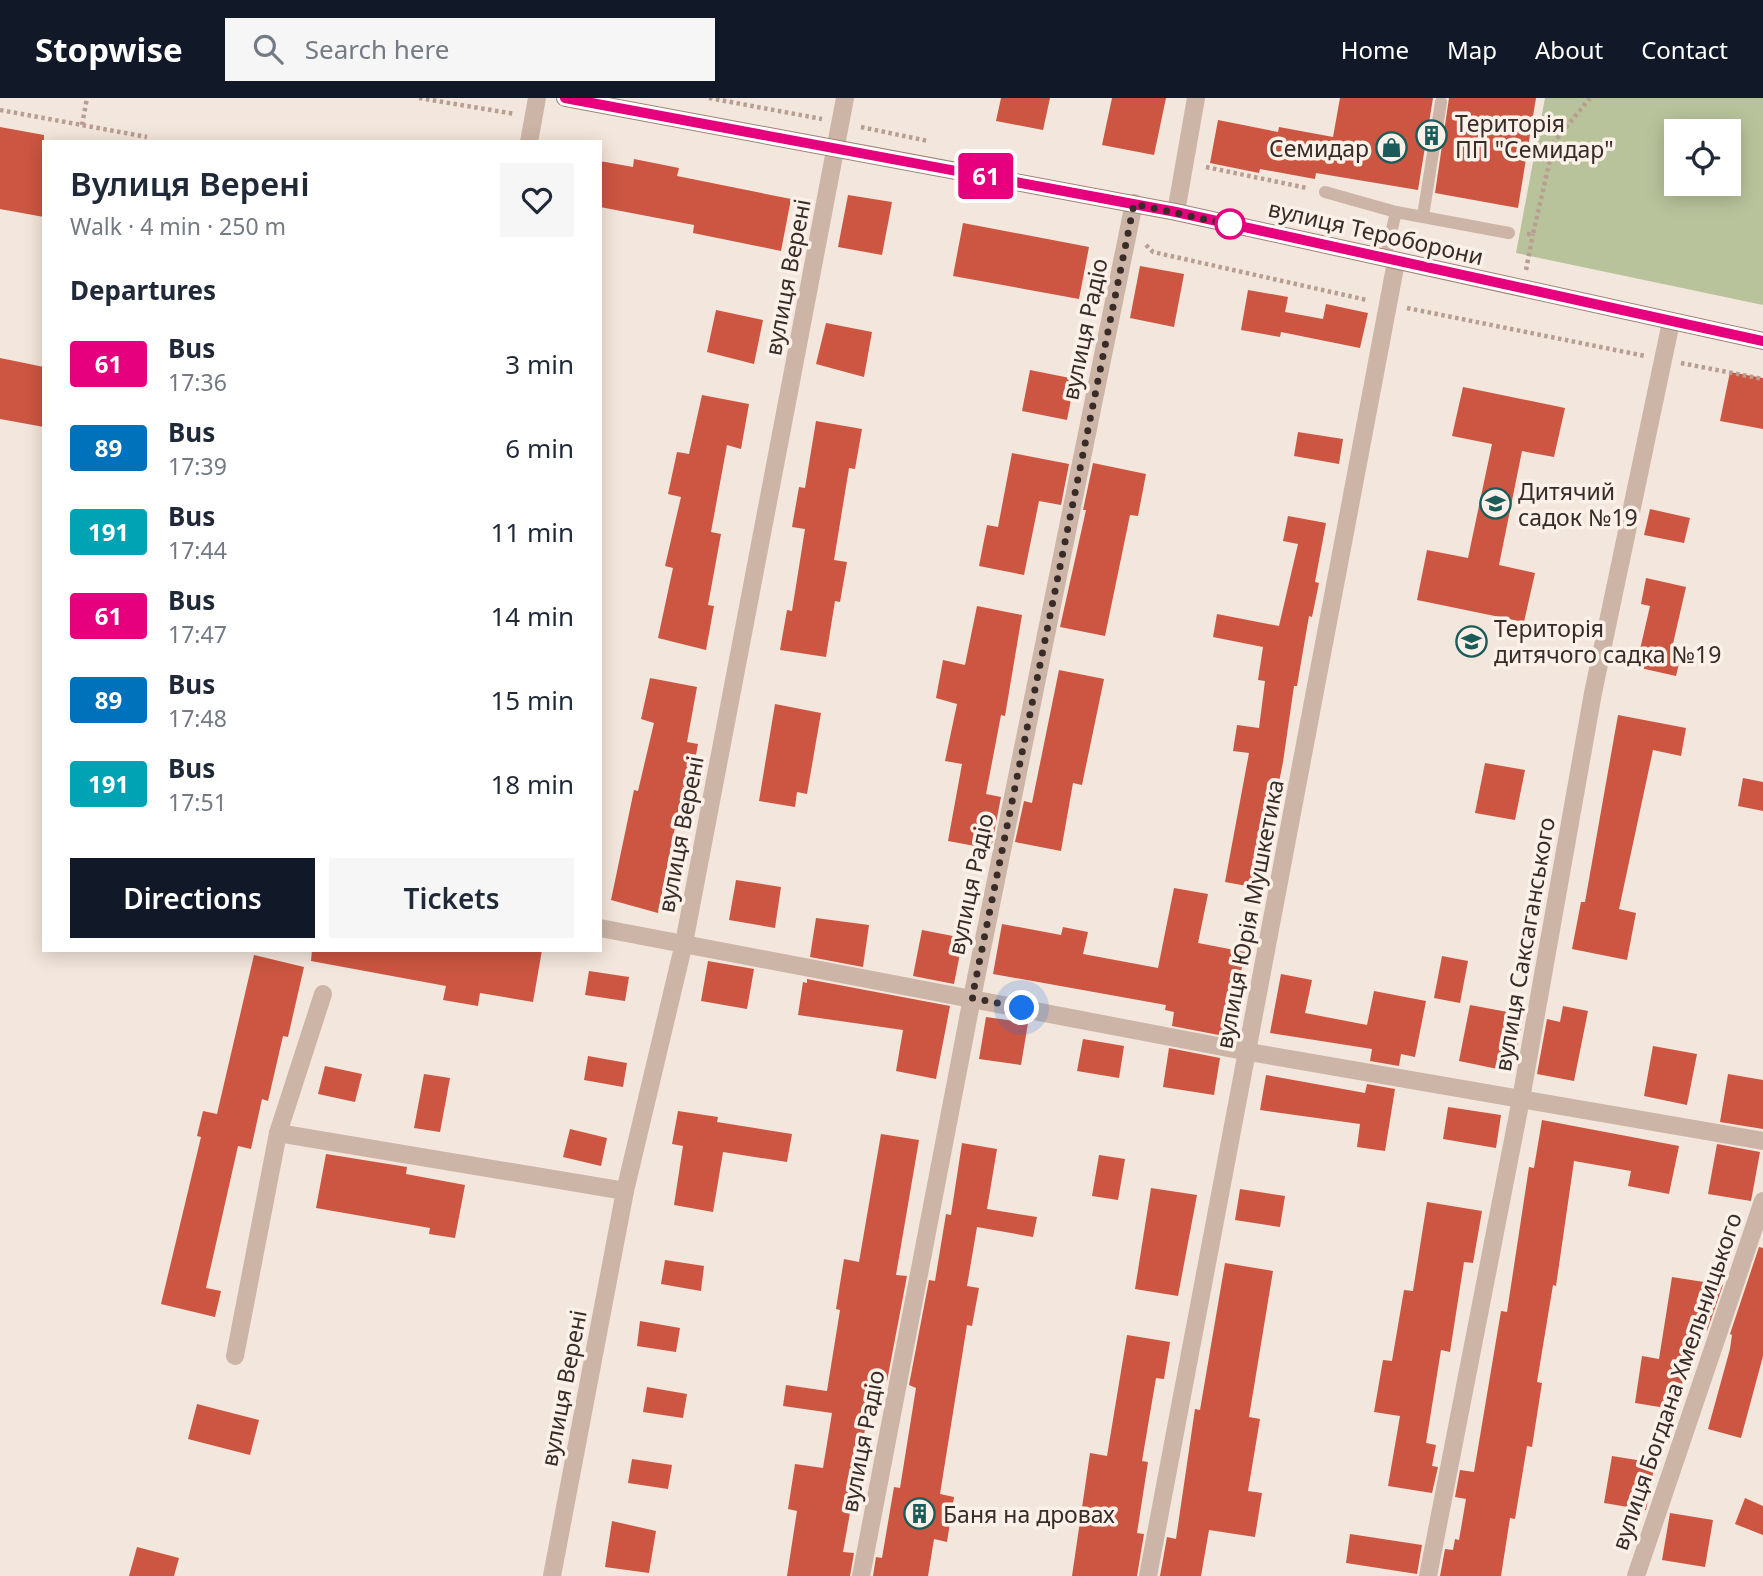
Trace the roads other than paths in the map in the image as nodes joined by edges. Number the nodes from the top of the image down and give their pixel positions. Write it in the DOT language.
graph roads {
  1 [pos="537,98"];
  2 [pos="565,98"];
  3 [pos="845,98"];
  4 [pos="1196,98"];
  5 [pos="1441,102"];
  6 [pos="529,140"];
  7 [pos="837,149"];
  8 [pos="1325,192"];
  9 [pos="1134,204"];
  10 [pos="1176,212"];
  11 [pos="1396,212"];
  12 [pos="1423,216"];
  13 [pos="1509,233"];
  14 [pos="1391,260"];
  15 [pos="1671,322"];
  16 [pos="1763,341"];
  17 [pos="602,928"];
  18 [pos="684,943"];
  19 [pos="323,994"];
  20 [pos="972,998"];
  21 [pos="1249,1052"];
  22 [pos="1521,1099"];
  23 [pos="278,1133"];
  24 [pos="1763,1141"];
  25 [pos="625,1191"];
  26 [pos="1763,1201"];
  27 [pos="235,1356"];
  28 [pos="552,1576"];
  29 [pos="860,1576"];
  30 [pos="1148,1576"];
  31 [pos="1428,1576"];
  32 [pos="1636,1576"];
  1 -- 6 [label="street"];
  2 -- 7 [label="main road, вулиця Тероборони"];
  3 -- 7 [label="street, вулиця Верені"];
  4 -- 10 [label="street"];
  5 -- 12 [label="lane"];
  7 -- 9 [label="main road, вулиця Тероборони"];
  7 -- 18 [label="street, вулиця Верені"];
  8 -- 11 [label="lane"];
  9 -- 10 [label="main road, вулиця Тероборони"];
  9 -- 20 [label="street, вулиця Радіо"];
  10 -- 14 [label="main road, вулиця Тероборони"];
  11 -- 12 [label="lane"];
  11 -- 14 [label="lane"];
  12 -- 13 [label="lane"];
  14 -- 15 [label="main road, вулиця Тероборони"];
  14 -- 21 [label="street, вулиця Юрія Мушкетика"];
  15 -- 16 [label="main road, вулиця Тероборони"];
  15 -- 22 [label="street, вулиця Саксаганського"];
  17 -- 18 [label="street"];
  18 -- 20 [label="street"];
  18 -- 25 [label="street, вулиця Верені"];
  19 -- 23 [label="street"];
  20 -- 21 [label="street"];
  20 -- 29 [label="street, вулиця Радіо"];
  21 -- 22 [label="street"];
  21 -- 30 [label="street, вулиця Юрія Мушкетика"];
  22 -- 24 [label="street"];
  22 -- 31 [label="street, вулиця Саксаганського"];
  23 -- 25 [label="street"];
  23 -- 27 [label="street"];
  25 -- 28 [label="street, вулиця Верені"];
  26 -- 32 [label="street, вулиця Богдана Хмельницького"];
}
